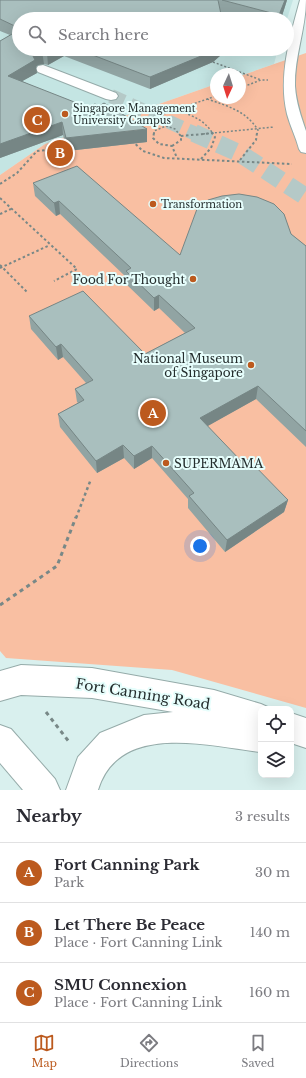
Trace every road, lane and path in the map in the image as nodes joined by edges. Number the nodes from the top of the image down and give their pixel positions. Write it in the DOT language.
graph roads {
  1 [pos="305,0"];
  2 [pos="294,46"];
  3 [pos="292,56"];
  4 [pos="213,62"];
  5 [pos="43,69"];
  6 [pos="261,80"];
  7 [pos="111,96"];
  8 [pos="210,98"];
  9 [pos="207,99"];
  10 [pos="175,110"];
  11 [pos="161,115"];
  12 [pos="133,126"];
  13 [pos="166,126"];
  14 [pos="297,126"];
  15 [pos="212,133"];
  16 [pos="129,136"];
  17 [pos="181,136"];
  18 [pos="64,144"];
  19 [pos="172,146"];
  20 [pos="306,148"];
  21 [pos="178,158"];
  22 [pos="201,159"];
  23 [pos="239,161"];
  24 [pos="294,165"];
  25 [pos="0,184"];
  26 [pos="0,198"];
  27 [pos="11,209"];
  28 [pos="0,214"];
  29 [pos="50,245"];
  30 [pos="0,265"];
  31 [pos="1,268"];
  32 [pos="54,281"];
  33 [pos="28,294"];
  34 [pos="91,479"];
  35 [pos="0,605"];
  36 [pos="10,683"];
  37 [pos="258,718"];
  38 [pos="294,729"];
  39 [pos="306,733"];
  40 [pos="258,737"];
  41 [pos="0,740"];
  42 [pos="294,741"];
  43 [pos="306,743"];
  44 [pos="86,779"];
  45 [pos="44,790"];
  1 -- 2 [label="street"];
  3 -- 14 [label="street"];
  4 -- 6 [label="path"];
  5 -- 7 [label="main road"];
  8 -- 9 [label="path"];
  9 -- 10 [label="path"];
  9 -- 23 [label="path"];
  10 -- 11 [label="path"];
  10 -- 15 [label="path"];
  11 -- 12 [label="path"];
  11 -- 13 [label="path"];
  13 -- 17 [label="path"];
  13 -- 19 [label="path"];
  14 -- 15 [label="path"];
  14 -- 20 [label="street"];
  15 -- 17 [label="path"];
  15 -- 22 [label="path"];
  16 -- 21 [label="path"];
  17 -- 19 [label="path"];
  18 -- 25 [label="path"];
  19 -- 21 [label="path"];
  21 -- 22 [label="path"];
  22 -- 23 [label="path"];
  23 -- 24 [label="path"];
  26 -- 27 [label="path"];
  27 -- 28 [label="path"];
  27 -- 29 [label="path"];
  29 -- 31 [label="path"];
  29 -- 32 [label="path"];
  30 -- 31 [label="path"];
  31 -- 33 [label="path"];
  34 -- 35 [label="path"];
  36 -- 37 [label="main road, Fort Canning Road"];
  36 -- 44 [label="path"];
  38 -- 39 [label="main road"];
  40 -- 44 [label="main road"];
  41 -- 45 [label="main road"];
  42 -- 43 [label="main road"];
}
